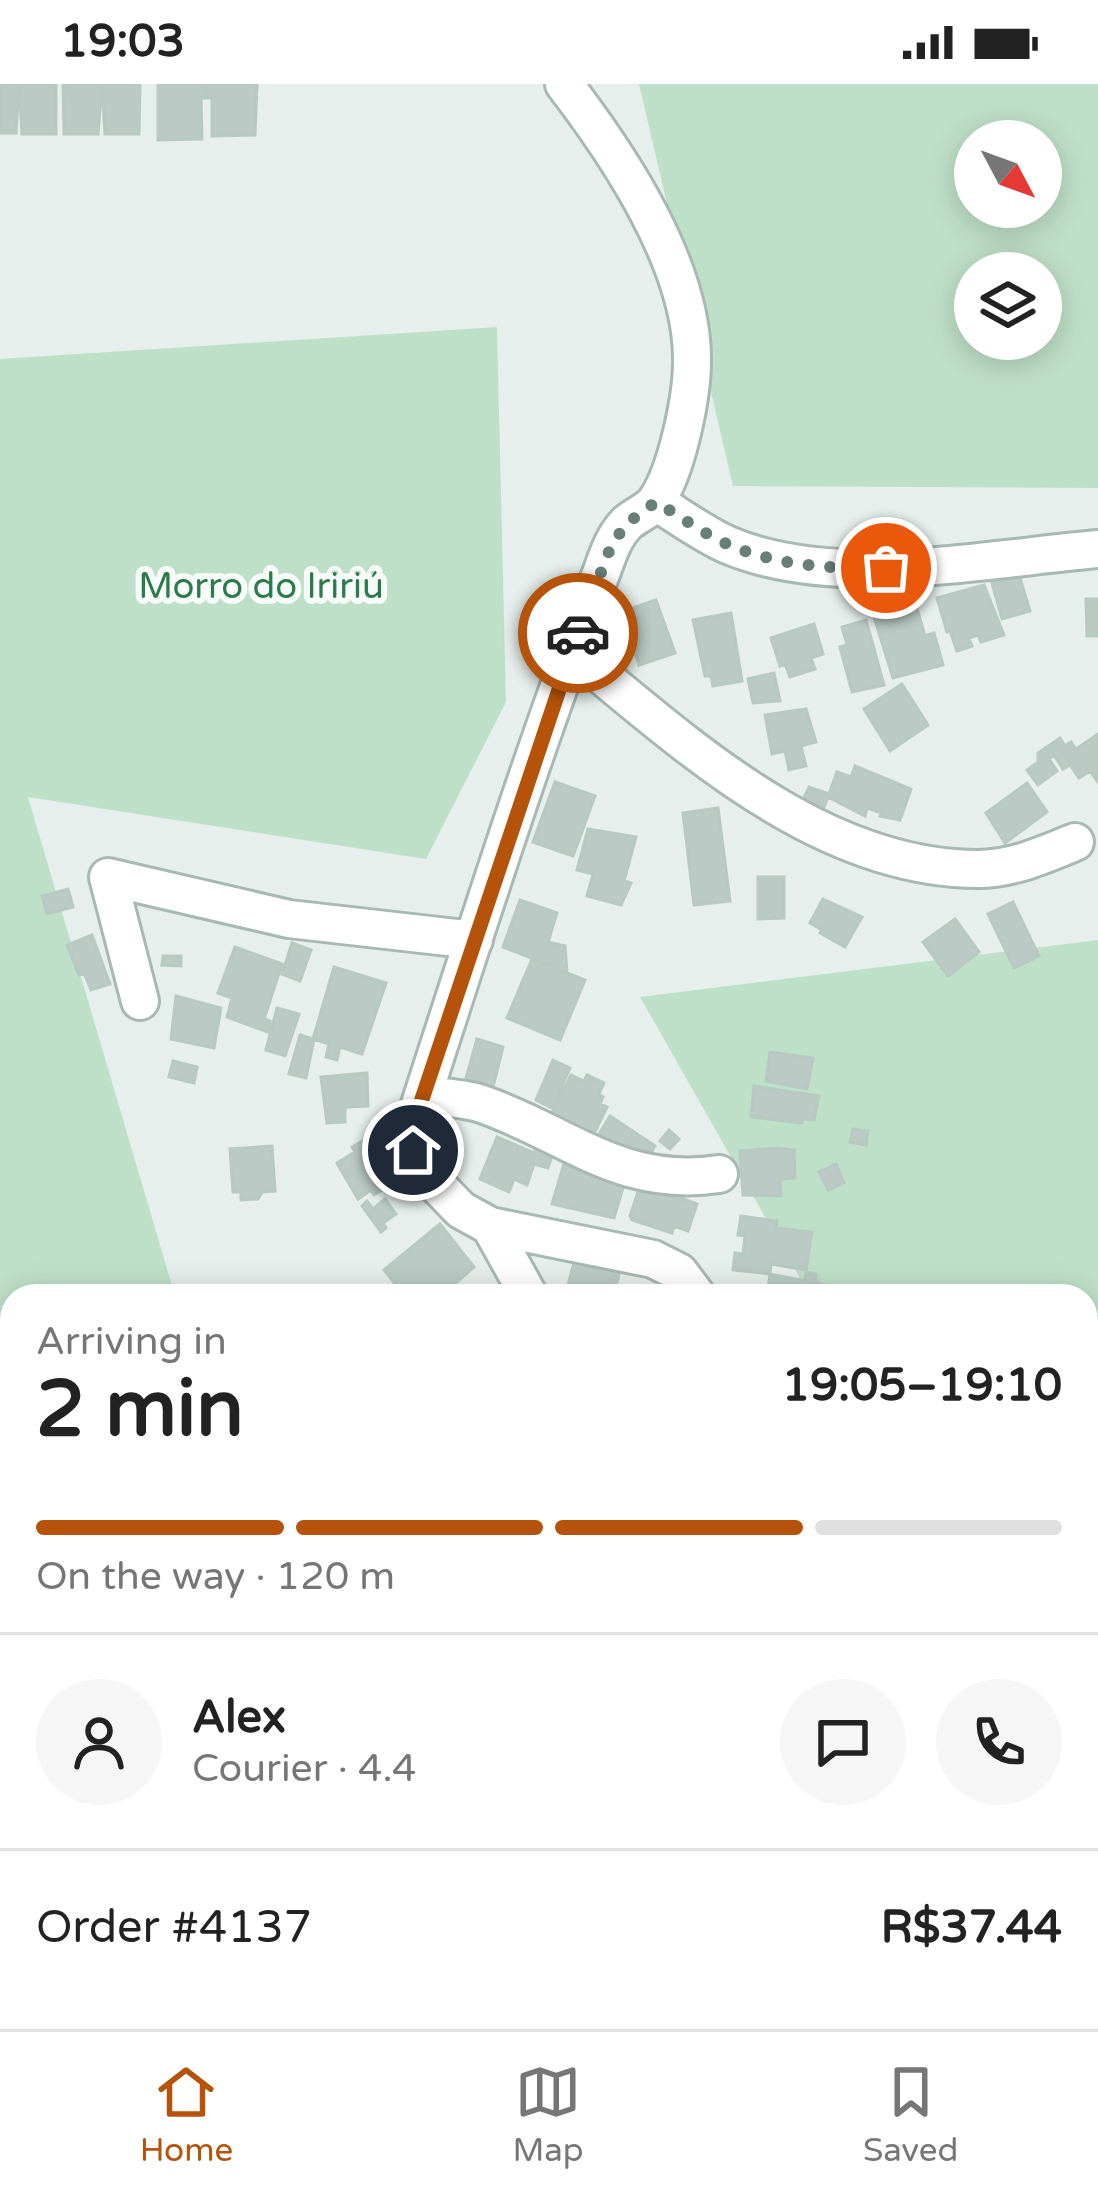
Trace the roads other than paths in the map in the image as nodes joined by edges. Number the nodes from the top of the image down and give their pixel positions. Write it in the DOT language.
graph roads {
  1 [pos="563,84"];
  2 [pos="656,502"];
  3 [pos="1098,549"];
  4 [pos="571,650"];
  5 [pos="1075,842"];
  6 [pos="474,940"];
  7 [pos="140,1001"];
  8 [pos="423,1095"];
  9 [pos="718,1174"];
  10 [pos="490,1226"];
  11 [pos="522,1284"];
  12 [pos="688,1284"];
  1 -- 2 [label="street"];
  2 -- 3 [label="street"];
  2 -- 4 [label="street"];
  4 -- 5 [label="street"];
  4 -- 6 [label="street"];
  6 -- 7 [label="street"];
  6 -- 8 [label="street"];
  8 -- 9 [label="street"];
  8 -- 10 [label="street"];
  10 -- 11 [label="street"];
  10 -- 12 [label="street"];
}
